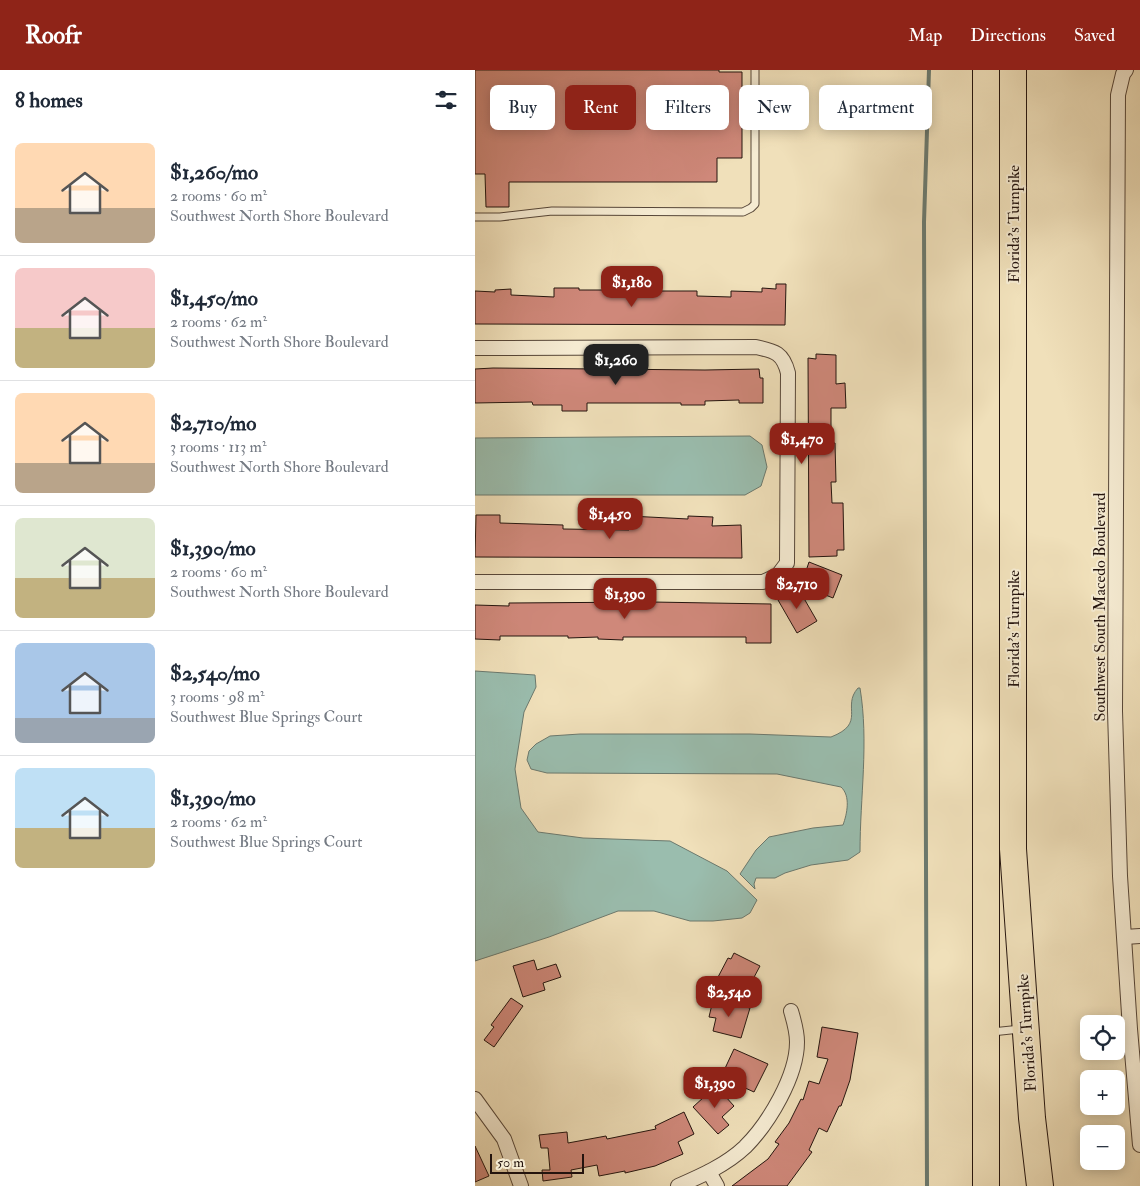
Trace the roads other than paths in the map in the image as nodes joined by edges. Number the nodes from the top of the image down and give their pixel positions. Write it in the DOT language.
graph roads {
  1 [pos="755,70"];
  2 [pos="986,70"];
  3 [pos="1013,70"];
  4 [pos="1127,70"];
  5 [pos="475,217"];
  6 [pos="475,348"];
  7 [pos="475,582"];
  8 [pos="1140,936"];
  9 [pos="1125,937"];
  10 [pos="791,1011"];
  11 [pos="1026,1028"];
  12 [pos="985,1032"];
  13 [pos="1137,1086"];
  14 [pos="475,1099"];
  15 [pos="1140,1145"];
  16 [pos="709,1172"];
  17 [pos="521,1186"];
  18 [pos="678,1186"];
  19 [pos="717,1186"];
  20 [pos="986,1186"];
  21 [pos="1040,1186"];
  1 -- 5 [label="lane"];
  2 -- 12 [label="highway, Florida's Turnpike"];
  3 -- 11 [label="highway, Florida's Turnpike"];
  4 -- 9 [label="street, Southwest South Macedo Boulevard"];
  6 -- 7 [label="street"];
  8 -- 9 [label="street"];
  9 -- 13 [label="street, Southwest South Macedo Boulevard"];
  10 -- 16 [label="street"];
  11 -- 12 [label="lane"];
  11 -- 21 [label="highway, Florida's Turnpike"];
  12 -- 20 [label="highway, Florida's Turnpike"];
  13 -- 15 [label="street, Southwest South Macedo Boulevard"];
  14 -- 17 [label="street"];
  16 -- 18 [label="street"];
  16 -- 19 [label="street"];
}
